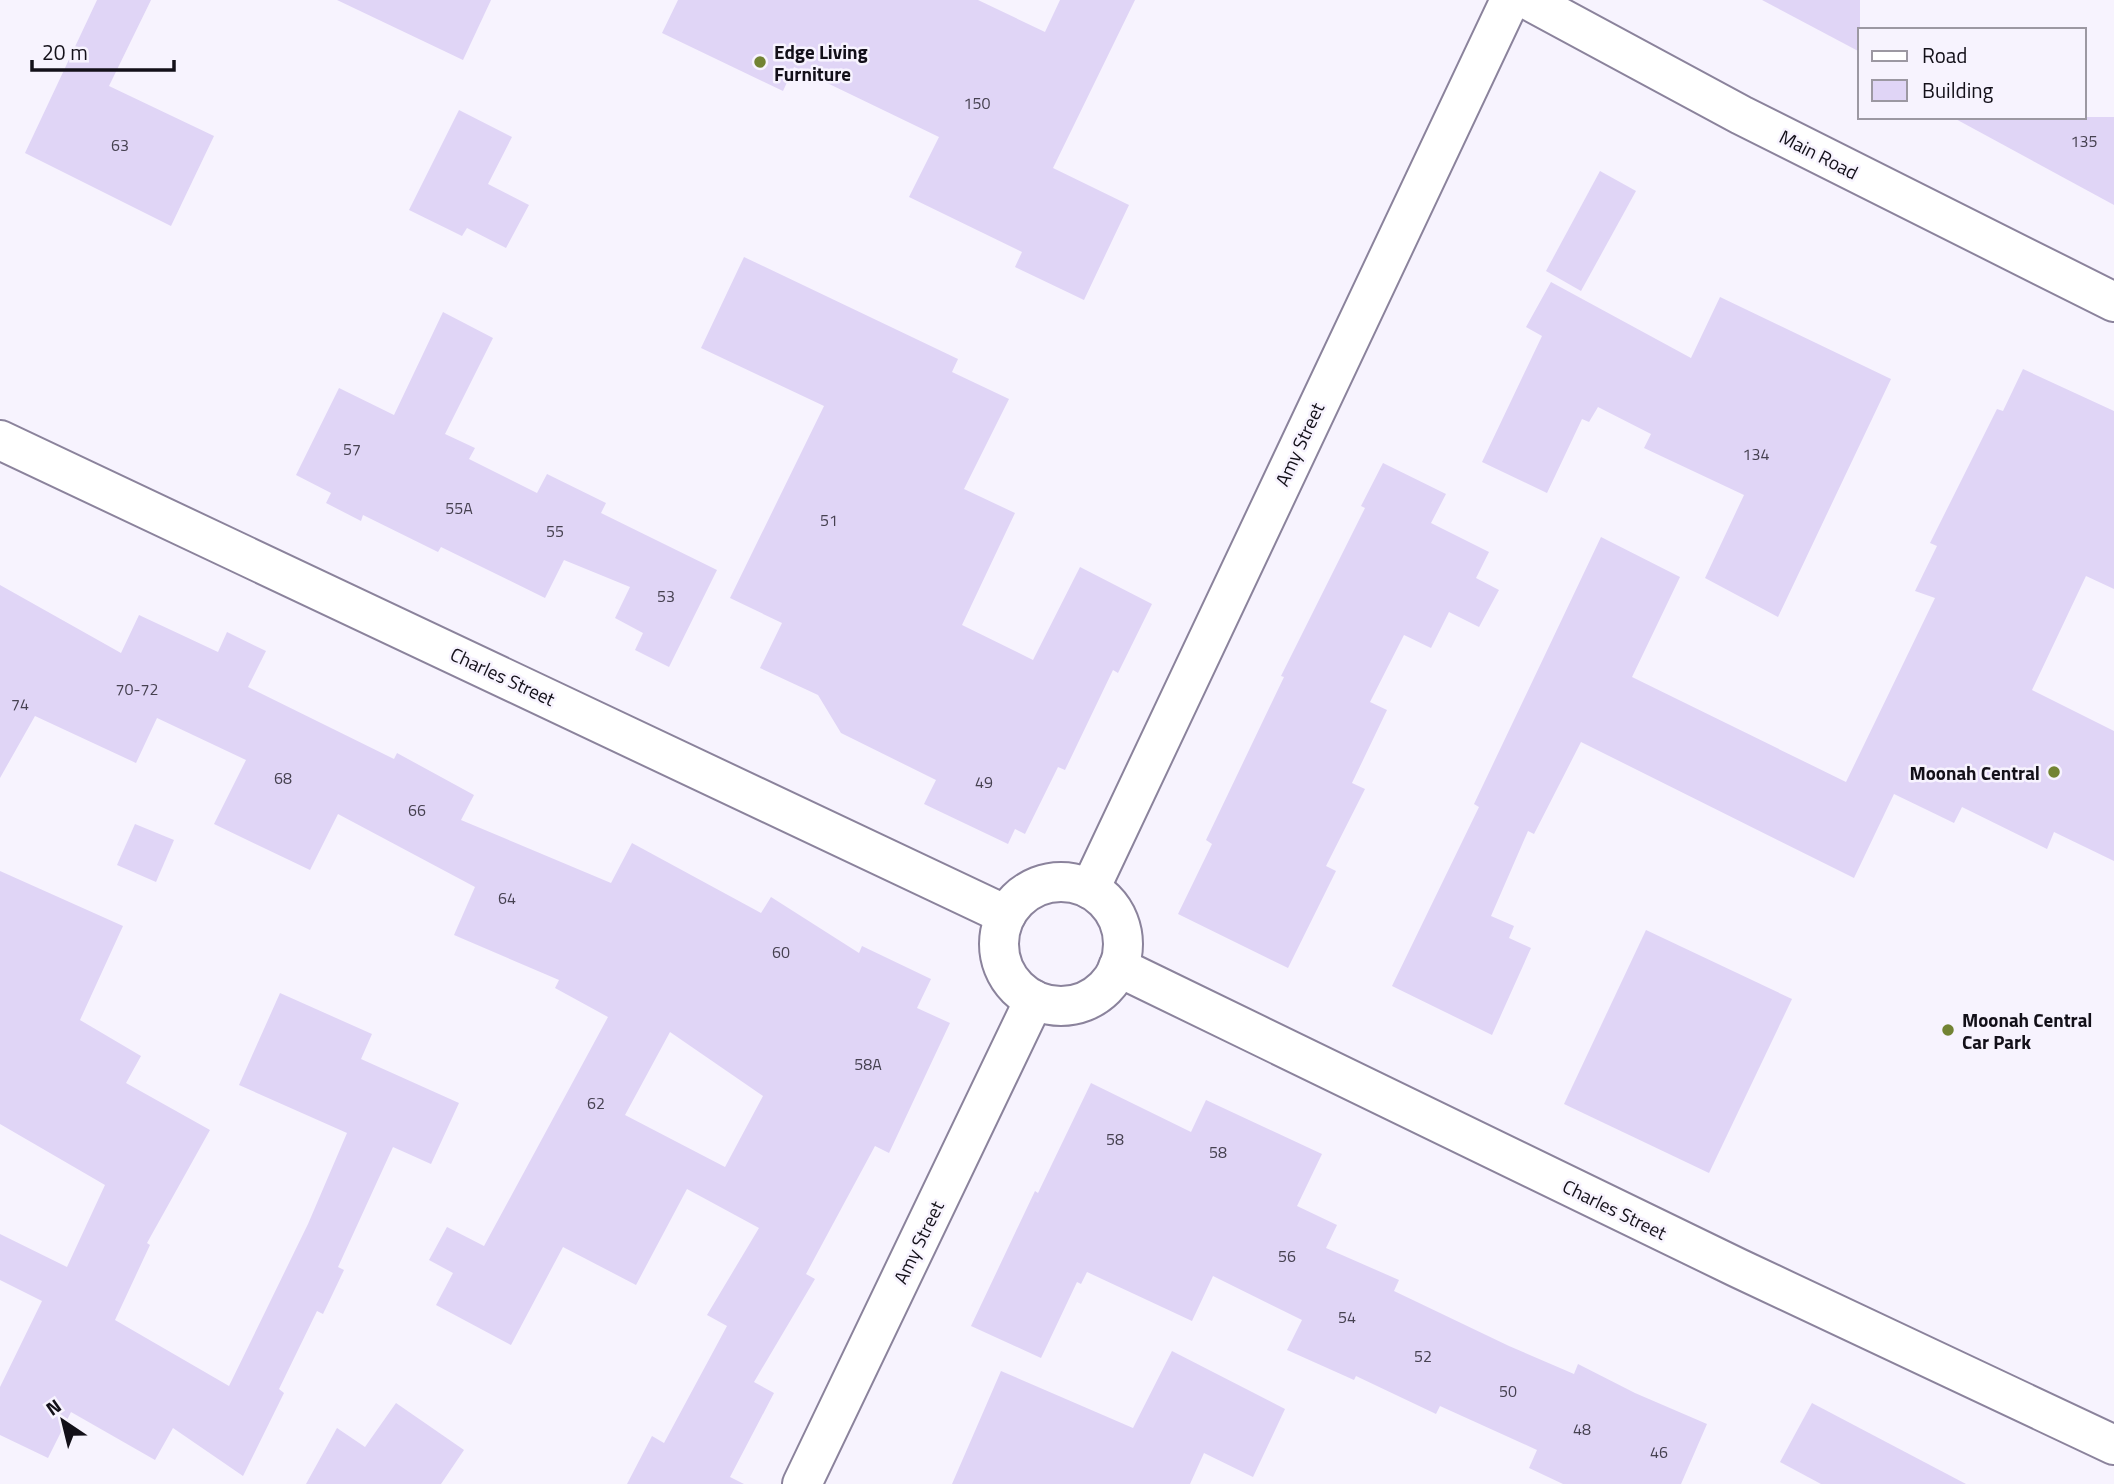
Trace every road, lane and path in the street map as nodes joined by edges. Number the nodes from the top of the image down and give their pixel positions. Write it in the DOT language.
graph roads {
  1 [pos="1510,0"];
  2 [pos="1528,0"];
  3 [pos="2114,302"];
  4 [pos="0,440"];
  5 [pos="1090,889"];
  6 [pos="1006,915"];
  7 [pos="1118,967"];
  8 [pos="1034,1000"];
  9 [pos="2114,1445"];
  10 [pos="802,1484"];
  1 -- 5 [label="street, Amy Street"];
  2 -- 3 [label="street, Main Road"];
  4 -- 6 [label="street, Charles Street"];
  5 -- 6 [label="street"];
  5 -- 7 [label="street"];
  6 -- 8 [label="street"];
  7 -- 8 [label="street"];
  7 -- 9 [label="street, Charles Street"];
  8 -- 10 [label="street, Amy Street"];
}
